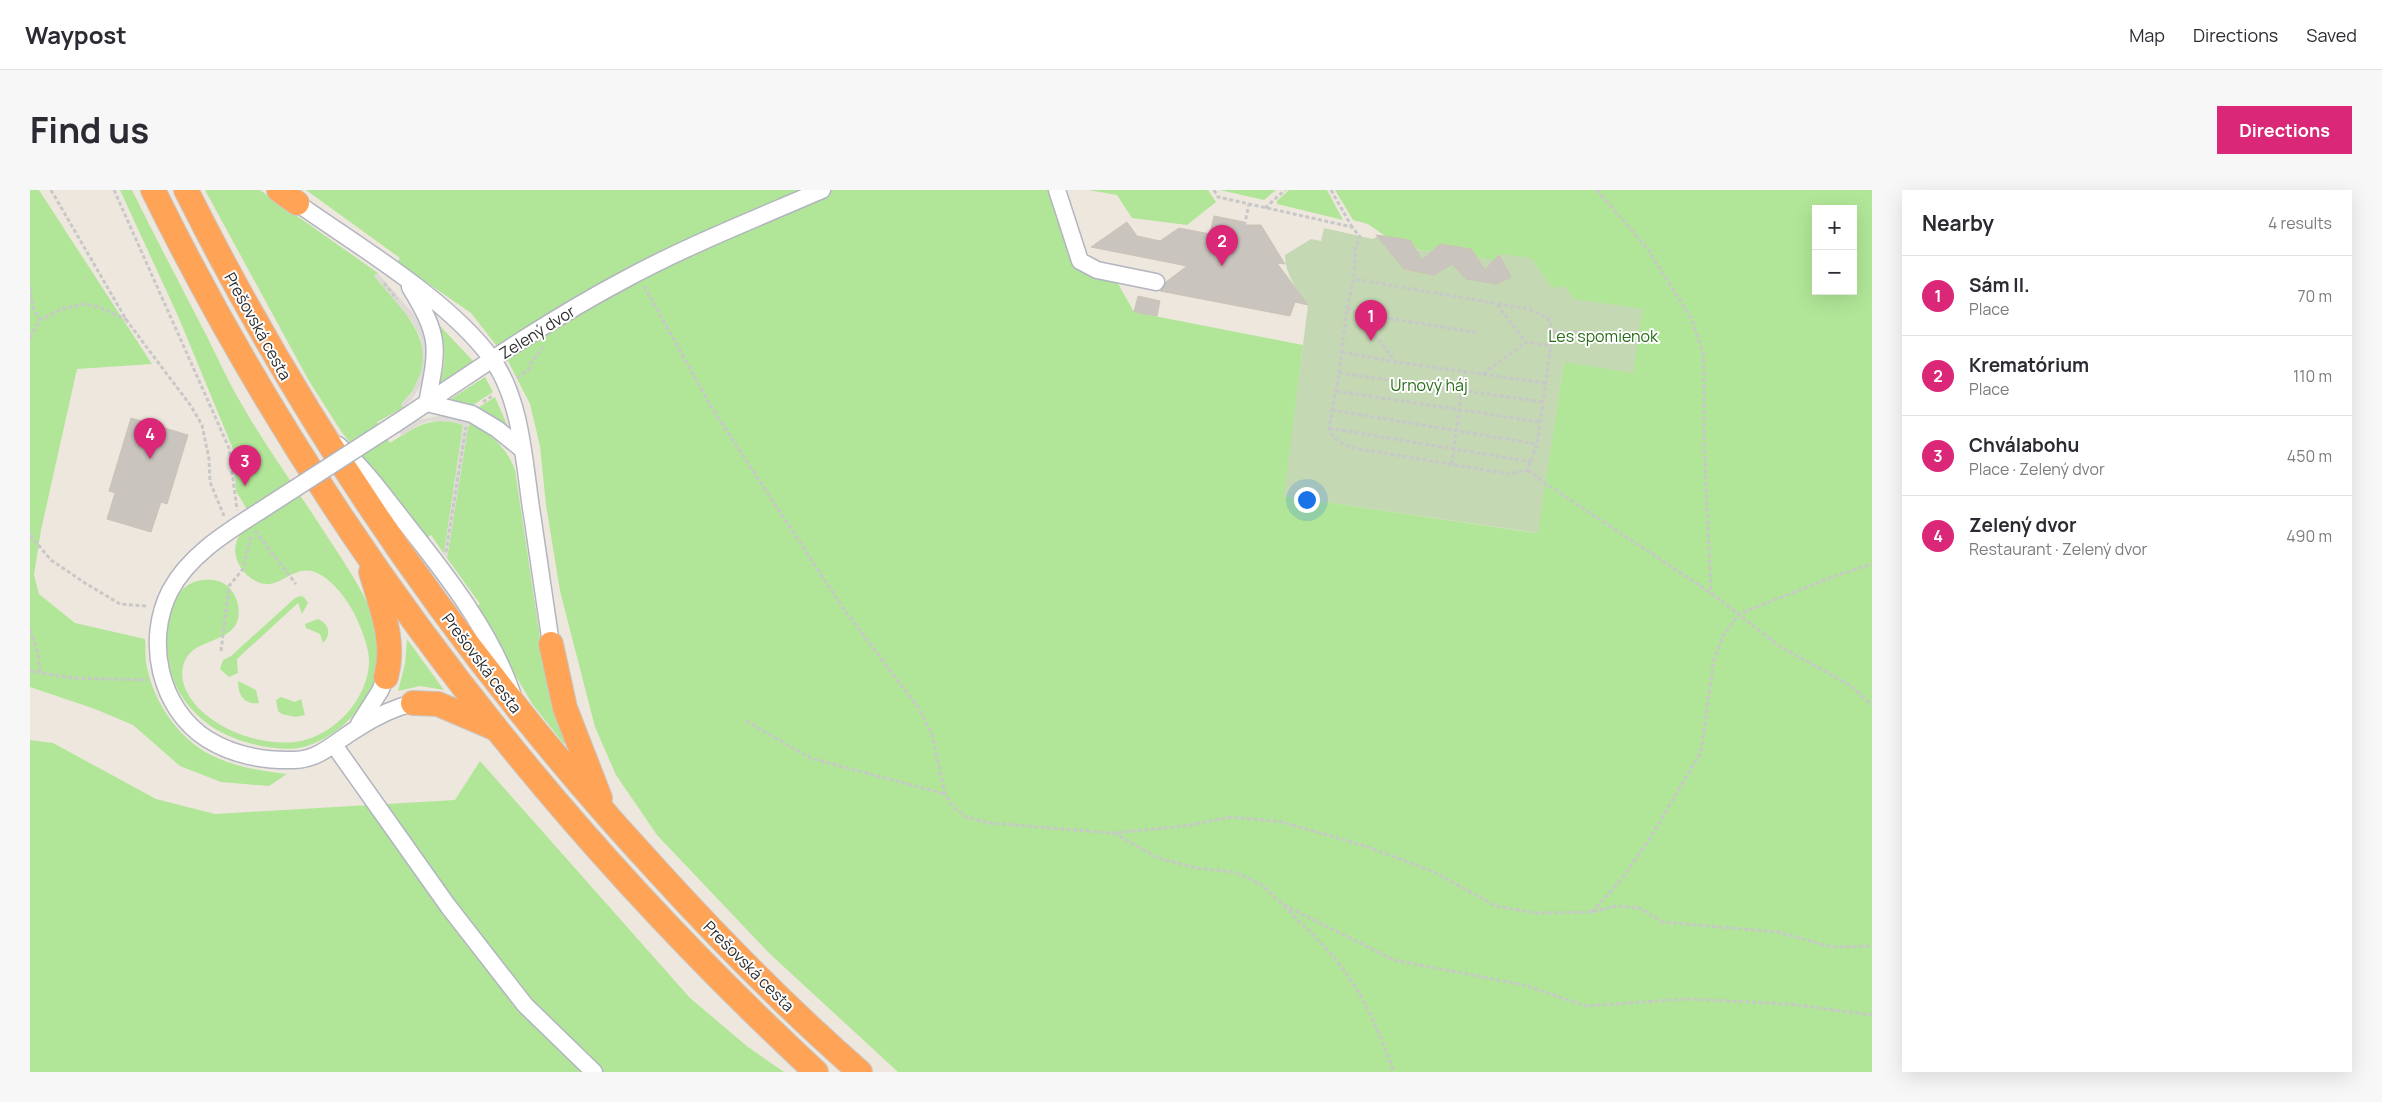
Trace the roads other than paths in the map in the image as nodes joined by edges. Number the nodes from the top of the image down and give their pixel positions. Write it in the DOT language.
graph roads {
  1 [pos="153,190"];
  2 [pos="186,190"];
  3 [pos="822,190"];
  4 [pos="1057,190"];
  5 [pos="288,196"];
  6 [pos="405,279"];
  7 [pos="1156,282"];
  8 [pos="493,360"];
  9 [pos="427,403"];
  10 [pos="523,450"];
  11 [pos="366,556"];
  12 [pos="551,644"];
  13 [pos="386,677"];
  14 [pos="413,703"];
  15 [pos="357,728"];
  16 [pos="495,728"];
  17 [pos="334,745"];
  18 [pos="608,818"];
  19 [pos="594,1072"];
  20 [pos="816,1072"];
  21 [pos="860,1072"];
  1 -- 11 [label="highway, Prešovská cesta"];
  2 -- 18 [label="highway, Prešovská cesta"];
  3 -- 8 [label="street, Zelený dvor"];
  4 -- 7 [label="street"];
  5 -- 6 [label="street"];
  6 -- 8 [label="street"];
  6 -- 9 [label="street"];
  8 -- 9 [label="street, Zelený dvor"];
  8 -- 10 [label="street"];
  9 -- 10 [label="street"];
  9 -- 17 [label="street, Zelený dvor, bridge"];
  10 -- 12 [label="street"];
  11 -- 13 [label="highway"];
  11 -- 16 [label="highway, Prešovská cesta"];
  12 -- 18 [label="highway"];
  13 -- 15 [label="street"];
  14 -- 15 [label="street"];
  14 -- 16 [label="highway"];
  15 -- 17 [label="street, Zelený dvor"];
  16 -- 20 [label="highway, Prešovská cesta"];
  17 -- 19 [label="street"];
  18 -- 21 [label="highway, Prešovská cesta"];
}
